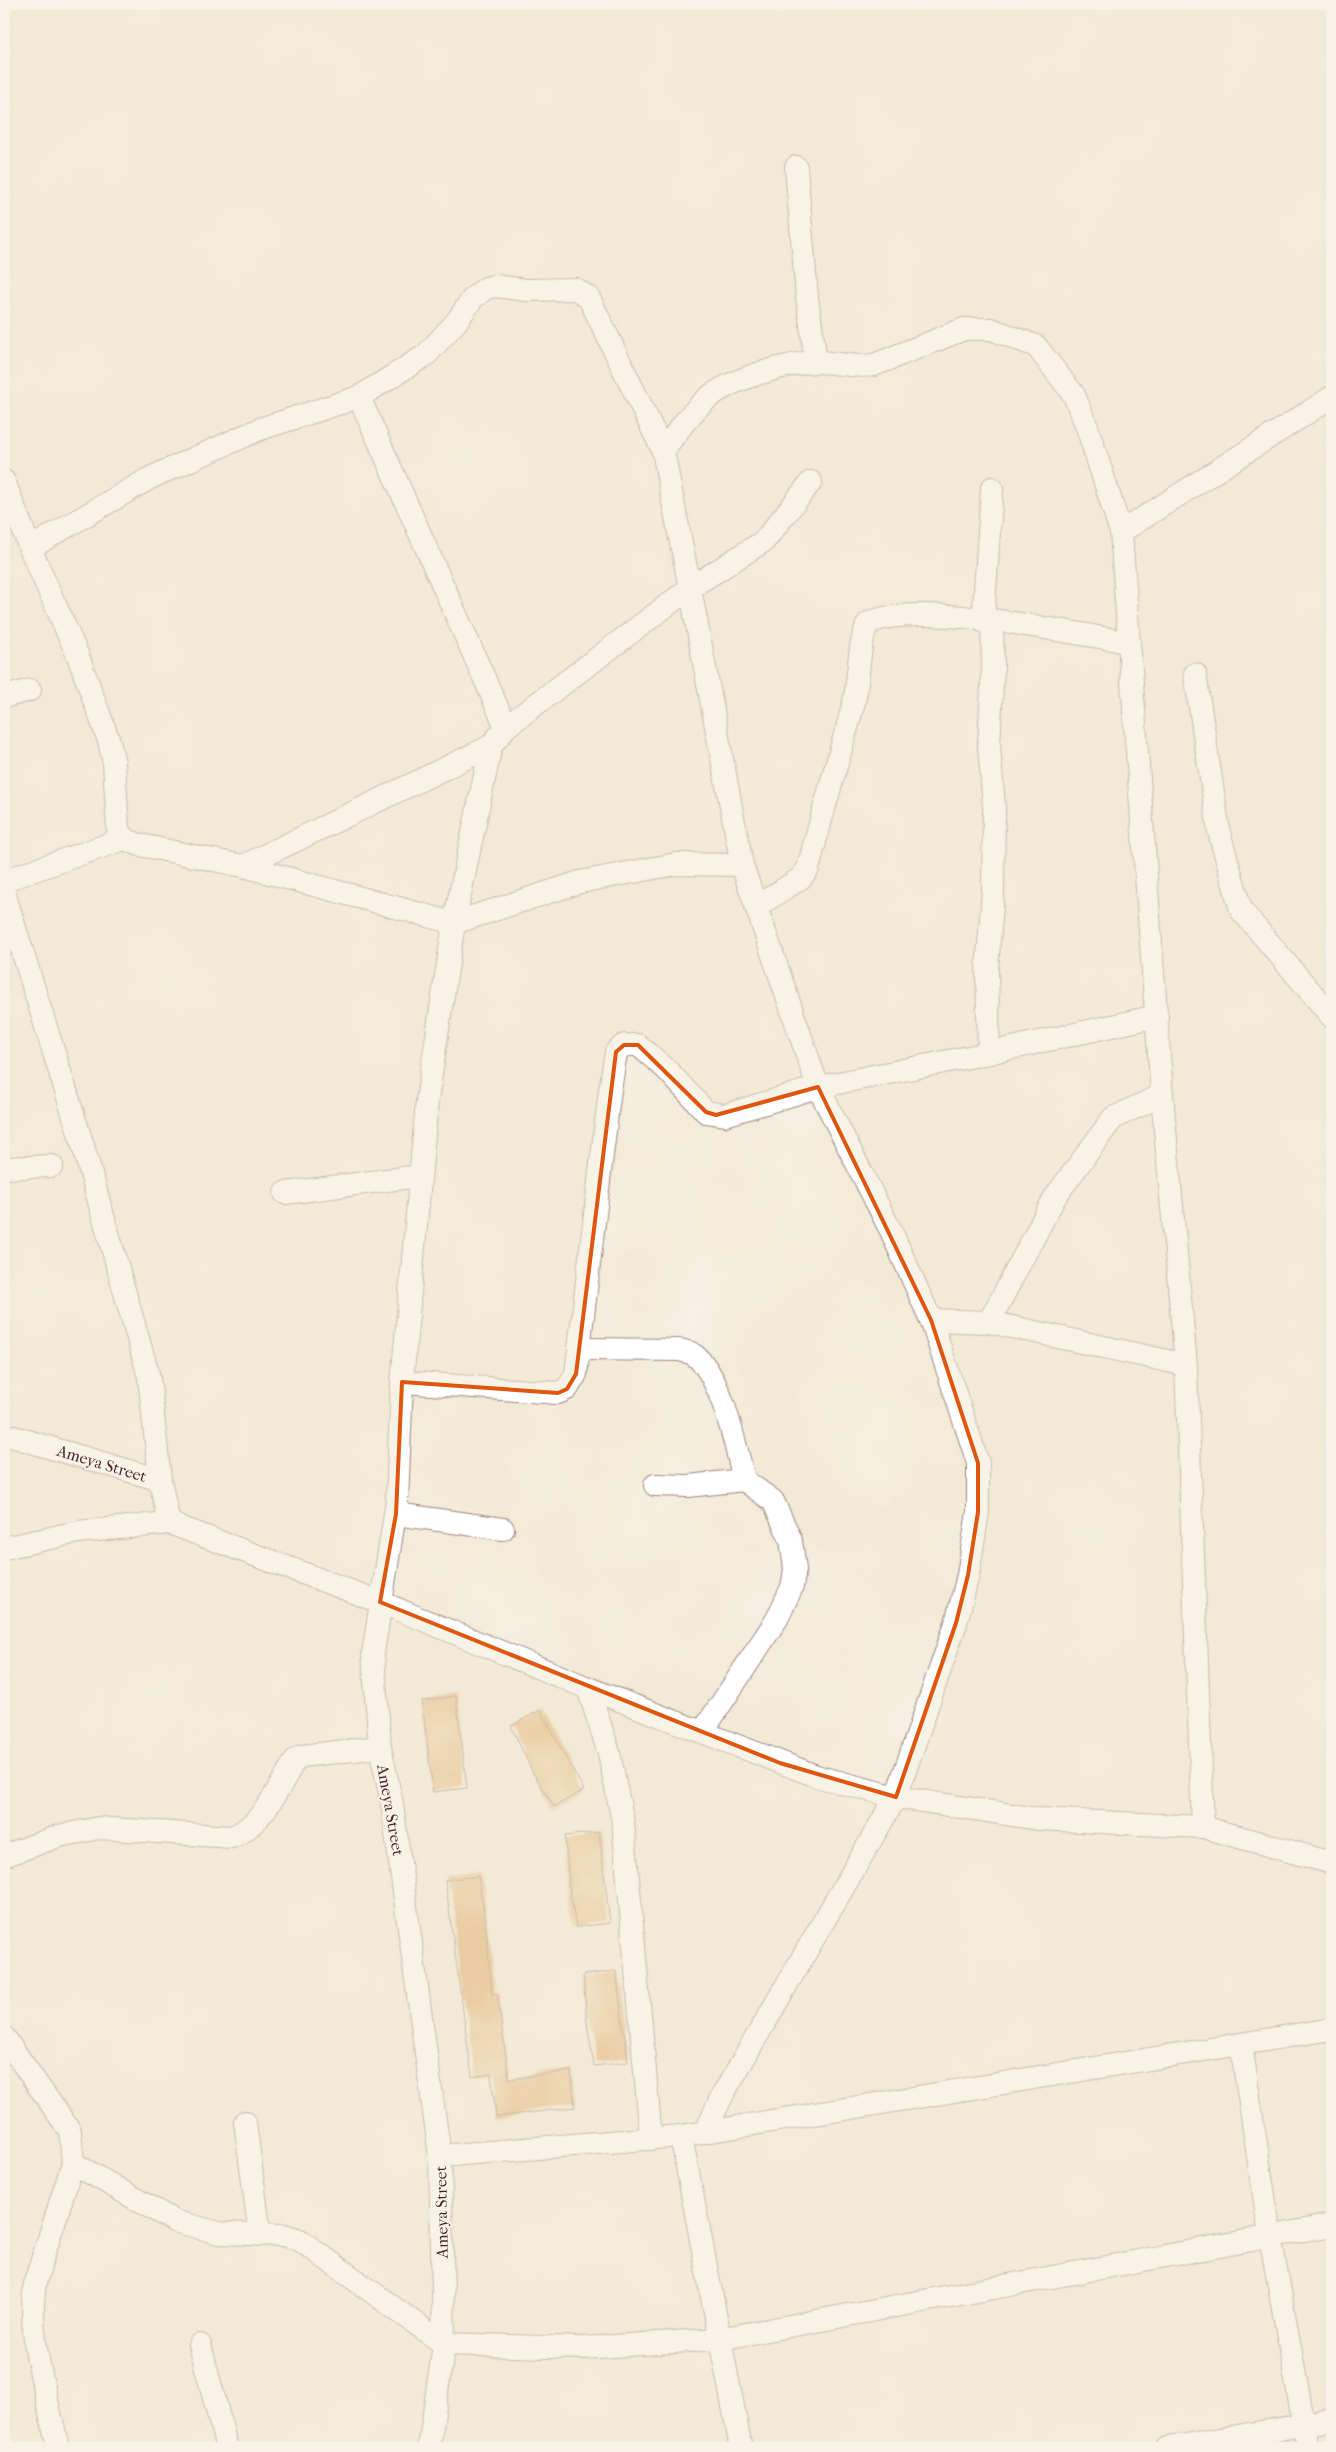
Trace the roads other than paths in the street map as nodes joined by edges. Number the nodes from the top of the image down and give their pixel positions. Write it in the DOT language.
graph roads {
  1 [pos="796,167"];
  2 [pos="816,362"];
  3 [pos="359,397"];
  4 [pos="1332,397"];
  5 [pos="663,451"];
  6 [pos="4,482"];
  7 [pos="811,482"];
  8 [pos="992,488"];
  9 [pos="1120,532"];
  10 [pos="30,548"];
  11 [pos="690,588"];
  12 [pos="988,621"];
  13 [pos="1128,642"];
  14 [pos="1195,674"];
  15 [pos="30,690"];
  16 [pos="4,697"];
  17 [pos="506,727"];
  18 [pos="491,746"];
  19 [pos="124,839"];
  20 [pos="742,865"];
  21 [pos="243,866"];
  22 [pos="756,907"];
  23 [pos="454,923"];
  24 [pos="1157,1016"];
  25 [pos="1332,1017"];
  26 [pos="989,1053"];
  27 [pos="818,1087"];
  28 [pos="1162,1095"];
  29 [pos="52,1166"];
  30 [pos="4,1168"];
  31 [pos="419,1176"];
  32 [pos="285,1193"];
  33 [pos="931,1320"];
  34 [pos="989,1322"];
  35 [pos="579,1349"];
  36 [pos="1186,1365"];
  37 [pos="402,1382"];
  38 [pos="4,1434"];
  39 [pos="160,1480"];
  40 [pos="744,1480"];
  41 [pos="655,1485"];
  42 [pos="396,1514"];
  43 [pos="169,1523"];
  44 [pos="503,1529"];
  45 [pos="4,1548"];
  46 [pos="380,1602"];
  47 [pos="588,1688"];
  48 [pos="703,1731"];
  49 [pos="380,1747"];
  50 [pos="896,1797"];
  51 [pos="1204,1827"];
  52 [pos="4,1856"];
  53 [pos="1332,1863"];
  54 [pos="1332,2029"];
  55 [pos="4,2037"];
  56 [pos="1241,2044"];
  57 [pos="246,2122"];
  58 [pos="706,2132"];
  59 [pos="680,2136"];
  60 [pos="651,2139"];
  61 [pos="440,2156"];
  62 [pos="73,2163"];
  63 [pos="1332,2226"];
  64 [pos="260,2235"];
  65 [pos="1270,2236"];
  66 [pos="719,2339"];
  67 [pos="444,2344"];
  68 [pos="200,2345"];
  69 [pos="1332,2420"];
  70 [pos="1304,2424"];
  71 [pos="58,2448"];
  72 [pos="227,2448"];
  73 [pos="429,2448"];
  74 [pos="741,2448"];
  75 [pos="1167,2448"];
  76 [pos="1308,2448"];
  1 -- 2 [label="street"];
  2 -- 5 [label="street"];
  2 -- 9 [label="street"];
  3 -- 5 [label="street"];
  3 -- 10 [label="street"];
  3 -- 17 [label="street"];
  4 -- 9 [label="street"];
  5 -- 11 [label="street"];
  6 -- 10 [label="street"];
  7 -- 11 [label="street"];
  8 -- 12 [label="street"];
  9 -- 13 [label="street"];
  10 -- 19 [label="street"];
  11 -- 17 [label="street"];
  11 -- 20 [label="street"];
  12 -- 13 [label="street"];
  12 -- 22 [label="street"];
  12 -- 26 [label="street"];
  13 -- 24 [label="street"];
  14 -- 25 [label="street"];
  15 -- 16 [label="street"];
  17 -- 18 [label="street"];
  18 -- 21 [label="street"];
  18 -- 23 [label="street, Ameya Street"];
  19 -- 21 [label="street"];
  19 -- 39 [label="street"];
  20 -- 22 [label="street"];
  20 -- 23 [label="street"];
  21 -- 23 [label="street"];
  22 -- 27 [label="street"];
  23 -- 31 [label="street, Ameya Street"];
  24 -- 26 [label="street"];
  24 -- 28 [label="street"];
  26 -- 27 [label="street"];
  27 -- 33 [label="street"];
  27 -- 35 [label="street"];
  28 -- 34 [label="street"];
  28 -- 36 [label="street"];
  29 -- 30 [label="street"];
  31 -- 32 [label="street"];
  31 -- 37 [label="street, Ameya Street"];
  33 -- 34 [label="street"];
  33 -- 50 [label="street"];
  34 -- 36 [label="street"];
  35 -- 37 [label="street"];
  35 -- 40 [label="street"];
  36 -- 51 [label="street"];
  37 -- 42 [label="street, Ameya Street"];
  38 -- 39 [label="street, Ameya Street"];
  39 -- 43 [label="street, Ameya Street"];
  40 -- 41 [label="street"];
  40 -- 48 [label="street"];
  42 -- 44 [label="street"];
  42 -- 46 [label="street, Ameya Street"];
  43 -- 45 [label="street"];
  43 -- 46 [label="street"];
  46 -- 47 [label="street"];
  46 -- 49 [label="street, Ameya Street"];
  47 -- 48 [label="street"];
  47 -- 60 [label="street"];
  48 -- 50 [label="street"];
  49 -- 52 [label="street"];
  49 -- 61 [label="street, Ameya Street"];
  50 -- 51 [label="street"];
  50 -- 58 [label="street"];
  51 -- 53 [label="street"];
  54 -- 56 [label="street"];
  55 -- 62 [label="street"];
  56 -- 58 [label="street"];
  56 -- 65 [label="street"];
  57 -- 64 [label="street"];
  58 -- 59 [label="street"];
  59 -- 60 [label="street"];
  59 -- 66 [label="street"];
  60 -- 61 [label="street"];
  61 -- 67 [label="street, Ameya Street"];
  62 -- 64 [label="street"];
  62 -- 71 [label="street"];
  63 -- 65 [label="street"];
  64 -- 67 [label="street"];
  65 -- 66 [label="street"];
  65 -- 70 [label="street"];
  66 -- 67 [label="street"];
  66 -- 74 [label="street"];
  67 -- 73 [label="street, Ameya Street"];
  68 -- 72 [label="street"];
  69 -- 70 [label="street"];
  70 -- 75 [label="street"];
  70 -- 76 [label="street"];
}
